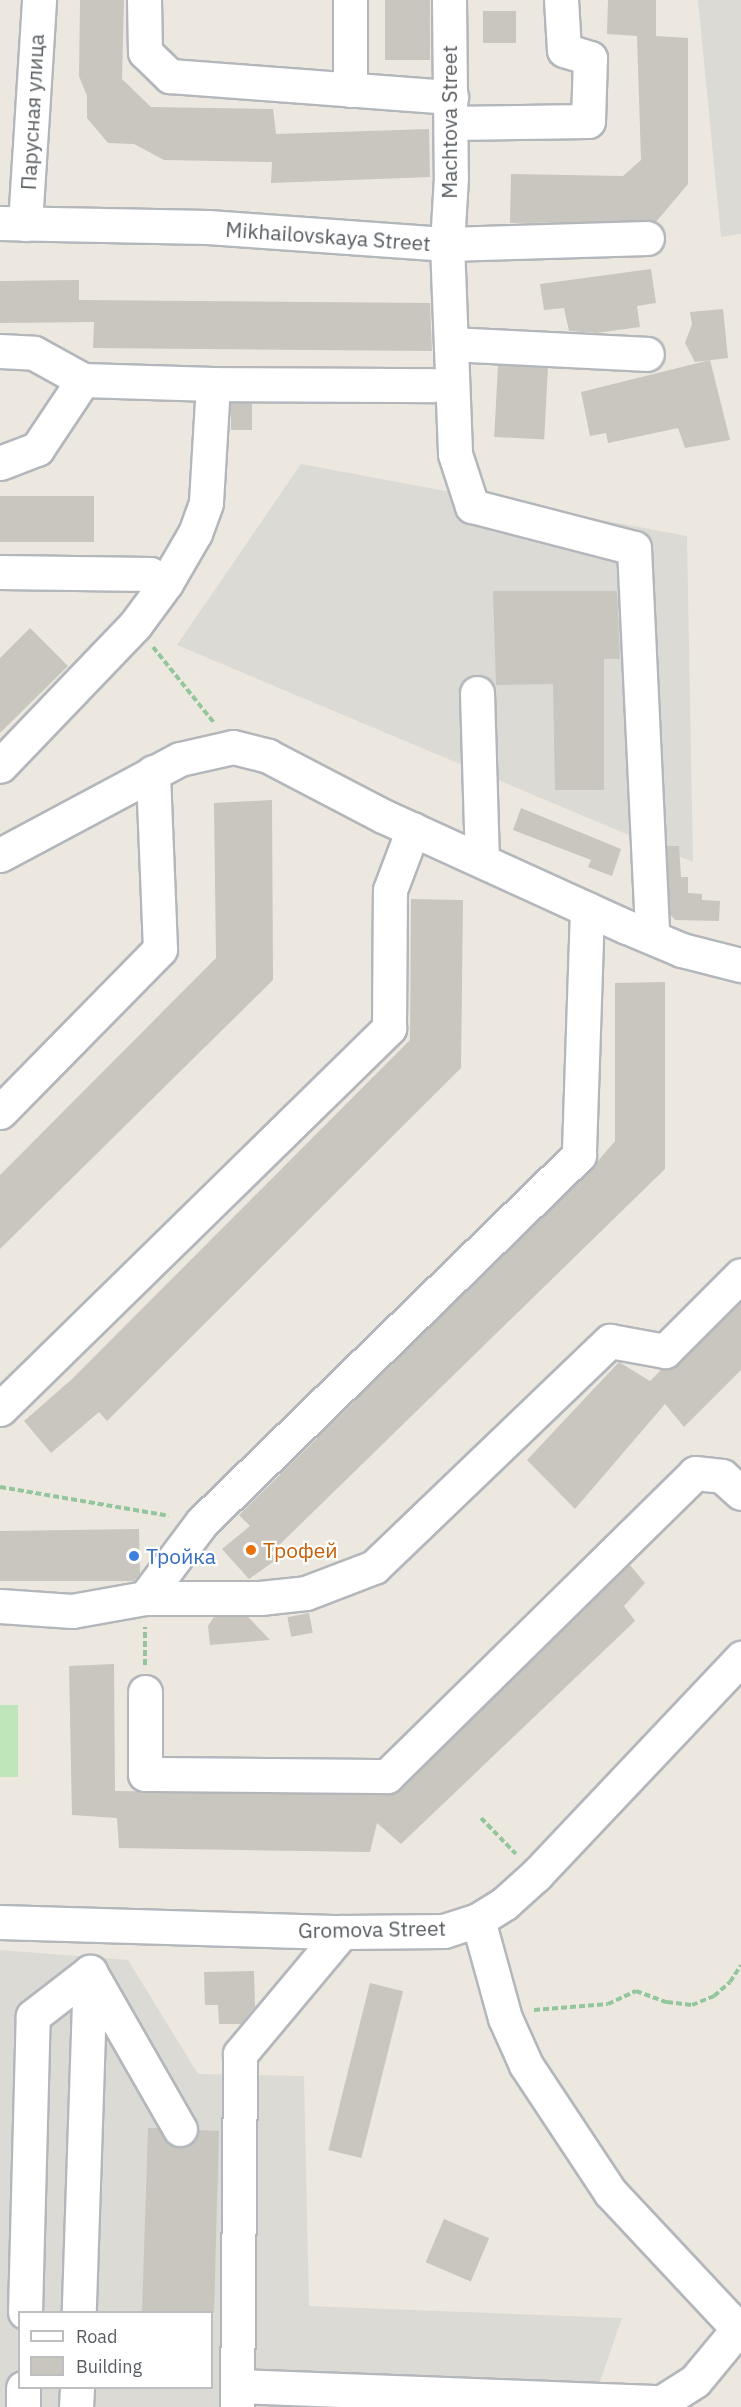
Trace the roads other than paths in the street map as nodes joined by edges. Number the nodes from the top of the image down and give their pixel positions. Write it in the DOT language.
graph roads {
  1 [pos="39,0"];
  2 [pos="144,0"];
  3 [pos="350,0"];
  4 [pos="449,0"];
  5 [pos="561,0"];
  6 [pos="350,90"];
  7 [pos="451,110"];
  8 [pos="13,224"];
  9 [pos="647,238"];
  10 [pos="447,244"];
  11 [pos="452,344"];
  12 [pos="0,351"];
  13 [pos="647,354"];
  14 [pos="83,380"];
  15 [pos="213,384"];
  16 [pos="432,385"];
  17 [pos="0,463"];
  18 [pos="0,572"];
  19 [pos="166,583"];
  20 [pos="477,693"];
  21 [pos="0,766"];
  22 [pos="153,772"];
  23 [pos="413,829"];
  24 [pos="0,855"];
  25 [pos="482,860"];
  26 [pos="587,909"];
  27 [pos="652,936"];
  28 [pos="741,965"];
  29 [pos="0,1112"];
  30 [pos="741,1275"];
  31 [pos="0,1409"];
  32 [pos="741,1493"];
  33 [pos="145,1599"];
  34 [pos="0,1606"];
  35 [pos="741,1658"];
  36 [pos="145,1692"];
  37 [pos="478,1920"];
  38 [pos="0,1922"];
  39 [pos="89,1928"];
  40 [pos="342,1932"];
  41 [pos="90,1972"];
  42 [pos="180,2129"];
  43 [pos="25,2311"];
  44 [pos="79,2311"];
  45 [pos="23,2389"];
  46 [pos="77,2389"];
  47 [pos="237,2397"];
  48 [pos="658,2404"];
  49 [pos="22,2407"];
  50 [pos="76,2407"];
  1 -- 8 [label="street, Парусная улица"];
  2 -- 6 [label="street"];
  3 -- 6 [label="street"];
  4 -- 7 [label="street, Machtova Street"];
  5 -- 7 [label="street"];
  6 -- 7 [label="street"];
  7 -- 10 [label="street, Machtova Street"];
  8 -- 10 [label="street, Mikhailovskaya Street"];
  9 -- 10 [label="street"];
  10 -- 11 [label="street, Mikhailovskaya Street"];
  11 -- 13 [label="street"];
  11 -- 27 [label="street, Mikhailovskaya Street"];
  12 -- 14 [label="street"];
  14 -- 15 [label="street"];
  14 -- 17 [label="street"];
  15 -- 16 [label="street"];
  15 -- 19 [label="street"];
  18 -- 19 [label="street"];
  19 -- 21 [label="street"];
  20 -- 25 [label="street"];
  22 -- 23 [label="street"];
  22 -- 24 [label="street"];
  22 -- 29 [label="street"];
  23 -- 25 [label="street"];
  23 -- 31 [label="street"];
  25 -- 26 [label="street"];
  26 -- 27 [label="street"];
  26 -- 33 [label="street"];
  27 -- 28 [label="street"];
  30 -- 33 [label="street"];
  32 -- 36 [label="street"];
  33 -- 34 [label="street"];
  35 -- 37 [label="street, Gromova Street"];
  37 -- 40 [label="street, Gromova Street"];
  37 -- 48 [label="street"];
  38 -- 39 [label="street, Gromova Street"];
  39 -- 40 [label="street, Gromova Street"];
  39 -- 41 [label="street"];
  40 -- 47 [label="street"];
  41 -- 42 [label="street"];
  41 -- 43 [label="street"];
  41 -- 44 [label="street"];
  45 -- 49 [label="street"];
  46 -- 50 [label="street"];
  47 -- 48 [label="street"];
}
